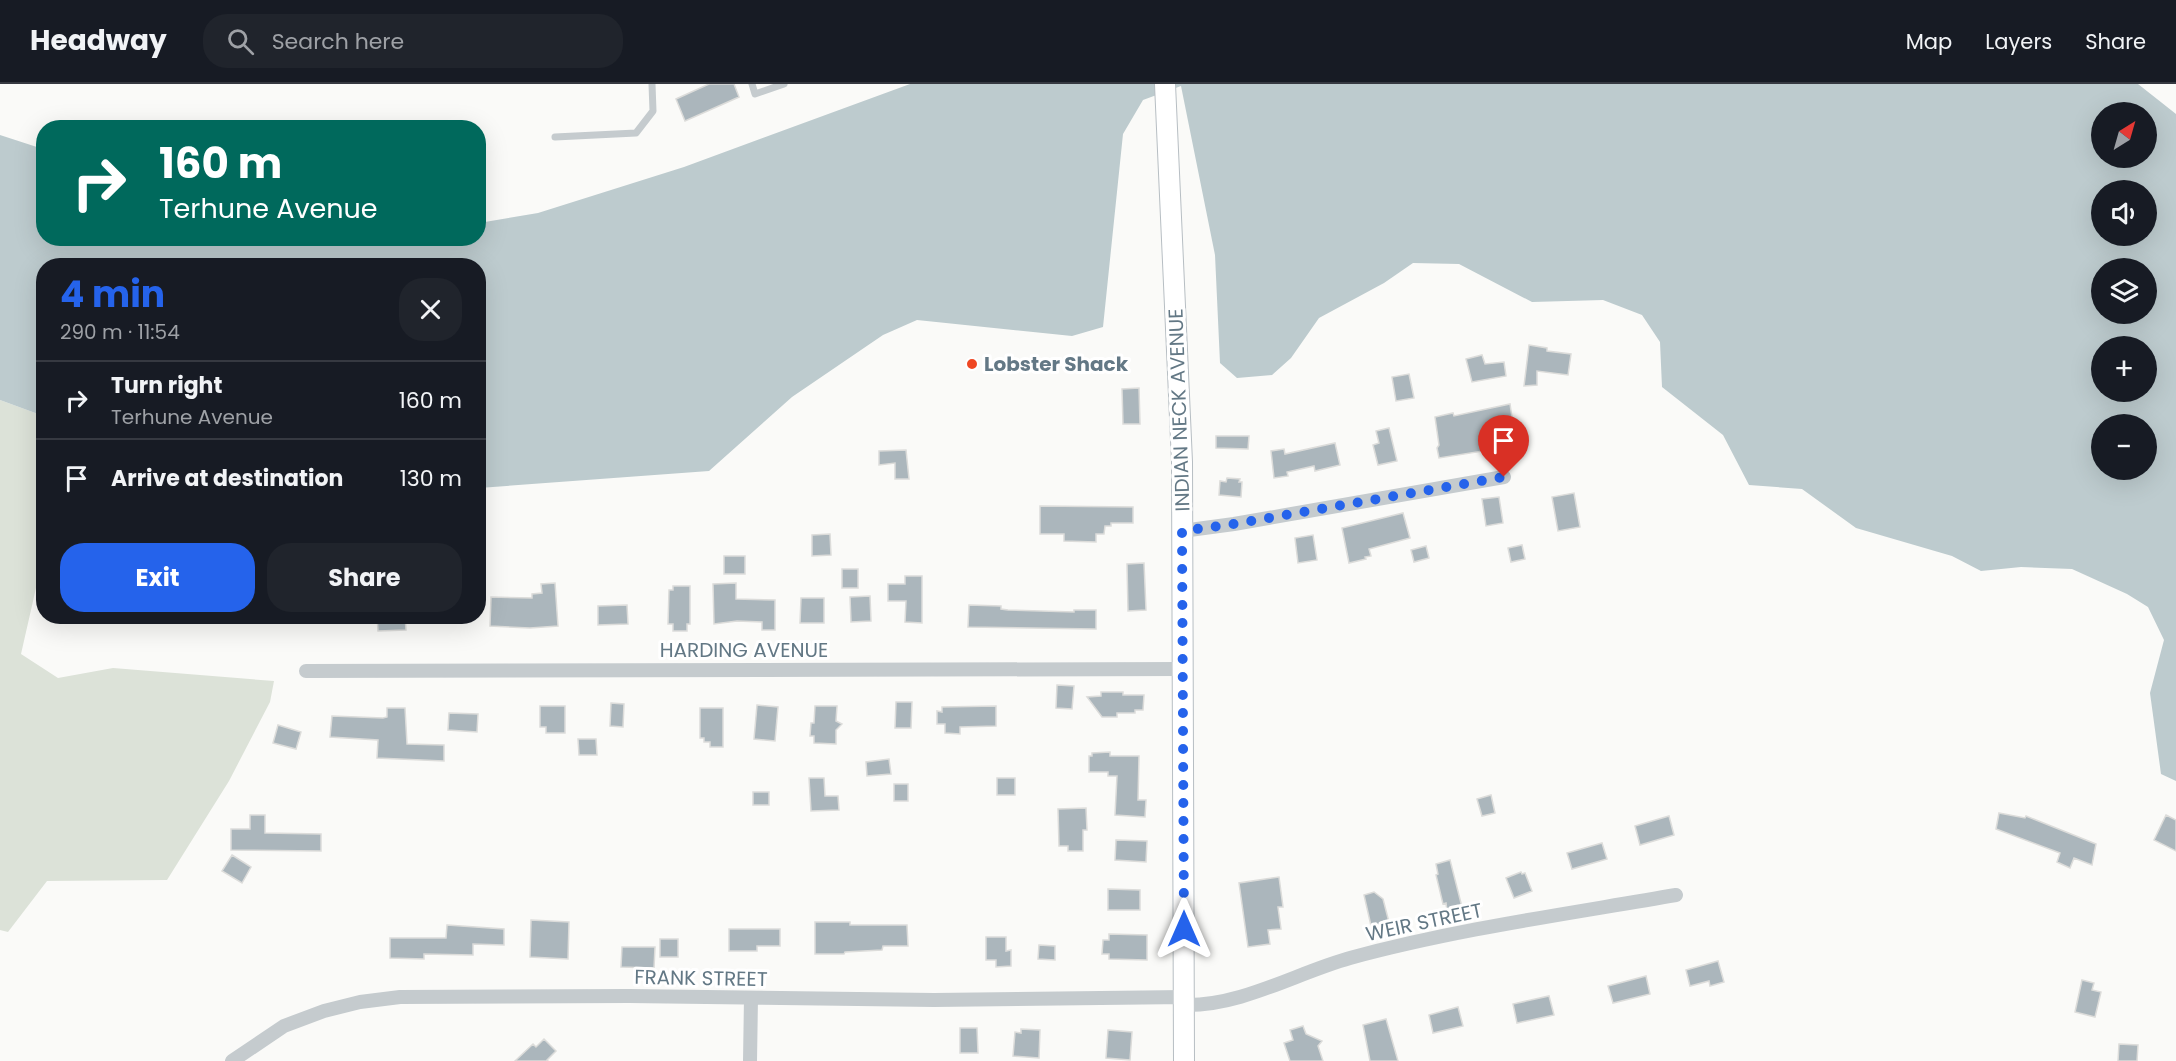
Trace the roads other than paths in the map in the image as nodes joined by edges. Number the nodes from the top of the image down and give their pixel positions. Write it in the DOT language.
graph roads {
  1 [pos="652,84"];
  2 [pos="752,84"];
  3 [pos="784,84"];
  4 [pos="1165,93"];
  5 [pos="555,137"];
  6 [pos="1504,477"];
  7 [pos="1182,531"];
  8 [pos="1182,669"];
  9 [pos="306,671"];
  10 [pos="1676,895"];
  11 [pos="751,998"];
  12 [pos="1185,1001"];
  13 [pos="232,1061"];
  14 [pos="750,1061"];
  15 [pos="1184,1061"];
  1 -- 5 [label="lane"];
  2 -- 3 [label="lane"];
  4 -- 7 [label="street, INDIAN NECK AVENUE"];
  6 -- 7 [label="street"];
  7 -- 8 [label="street, INDIAN NECK AVENUE"];
  8 -- 9 [label="street, HARDING AVENUE"];
  8 -- 12 [label="street, INDIAN NECK AVENUE"];
  10 -- 12 [label="street, WEIR STREET"];
  11 -- 12 [label="street, FRANK STREET"];
  11 -- 13 [label="street, FRANK STREET"];
  11 -- 14 [label="street"];
  12 -- 15 [label="street, INDIAN NECK AVENUE"];
}
